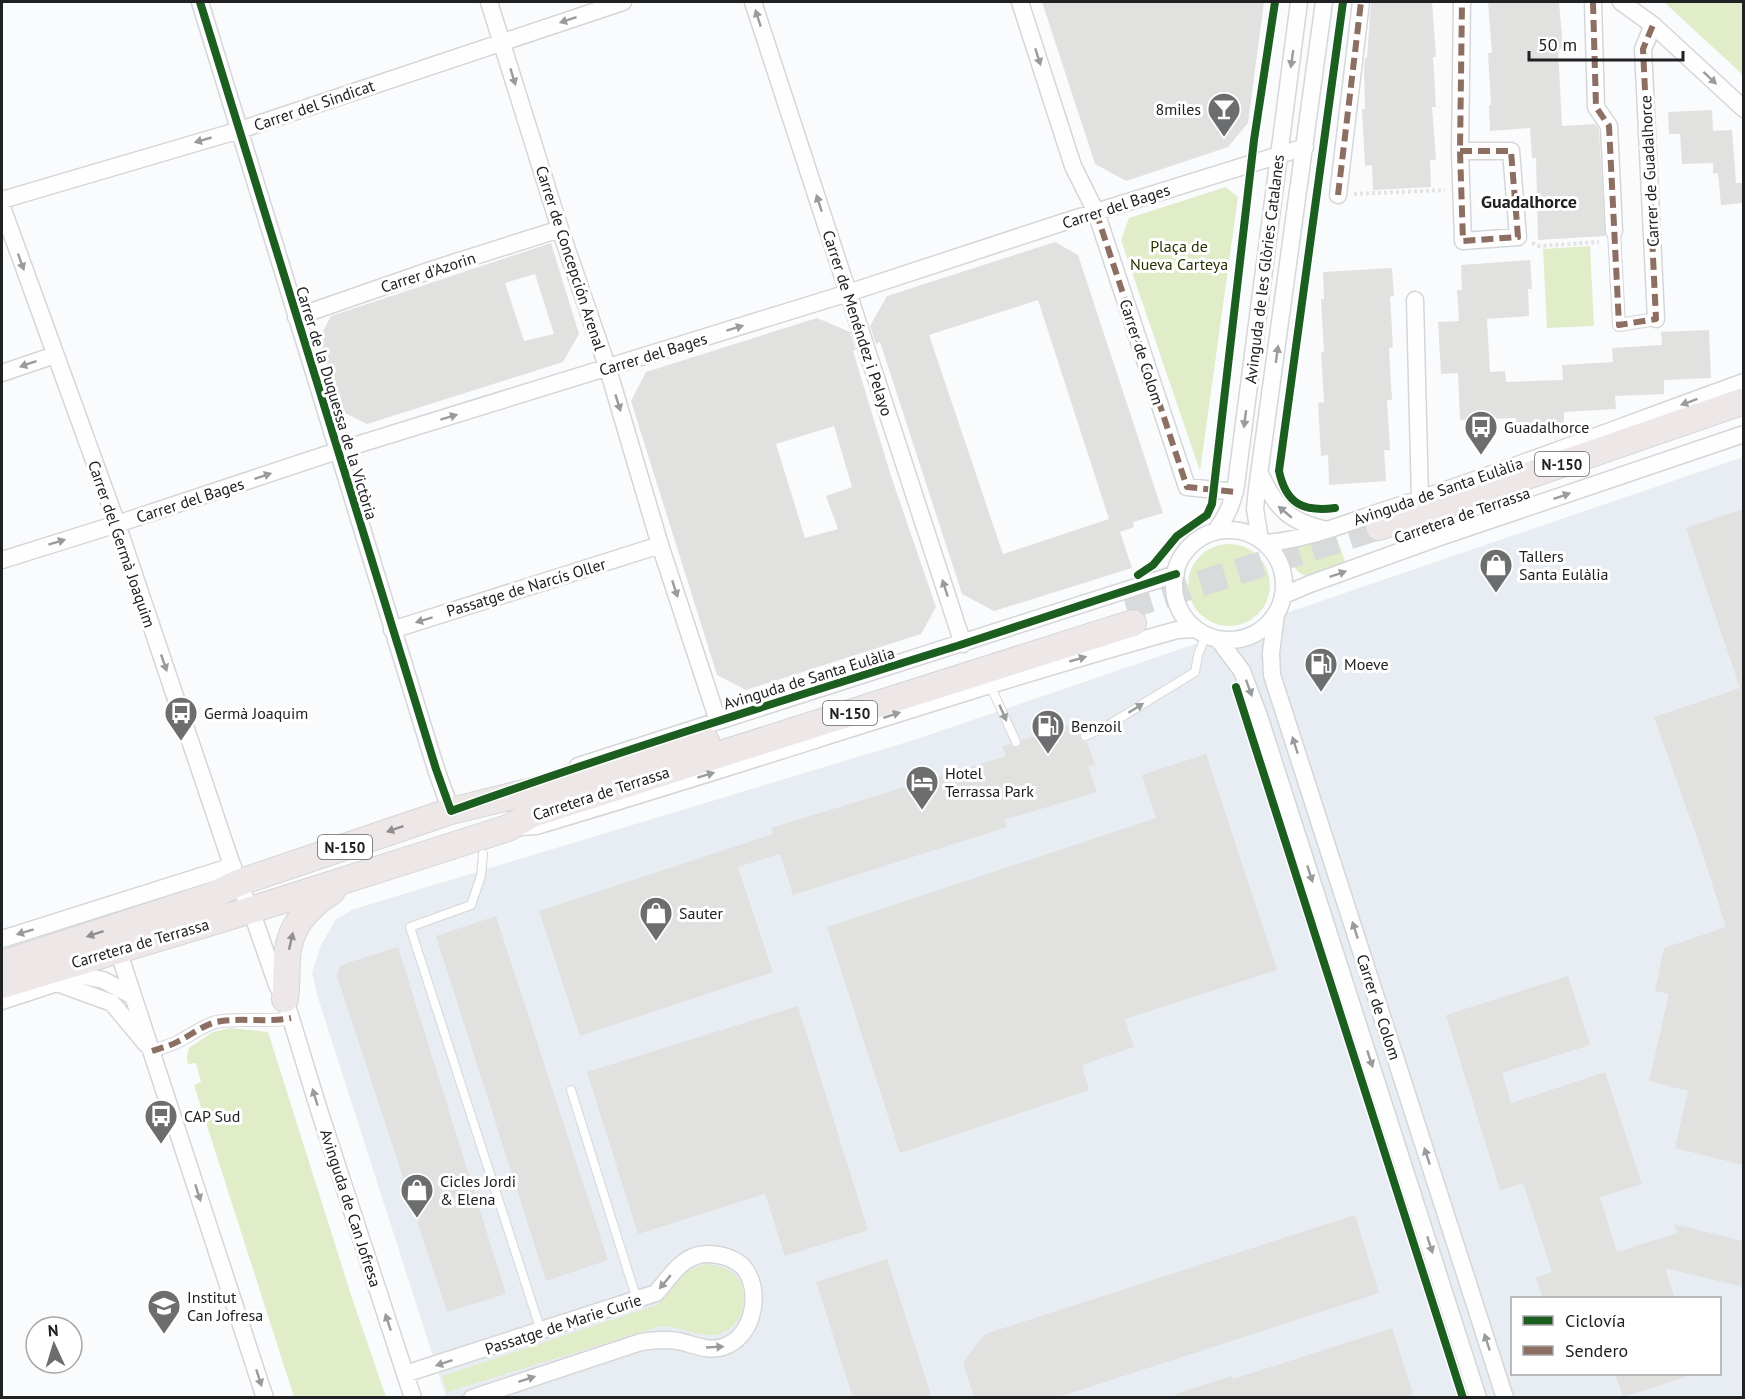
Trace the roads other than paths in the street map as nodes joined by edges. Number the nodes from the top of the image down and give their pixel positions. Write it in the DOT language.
graph roads {
  1 [pos="200,2"];
  2 [pos="489,2"];
  3 [pos="623,2"];
  4 [pos="753,2"];
  5 [pos="1020,2"];
  6 [pos="1299,2"];
  7 [pos="1324,2"];
  8 [pos="1360,2"];
  9 [pos="1462,2"];
  10 [pos="1593,2"];
  11 [pos="1621,2"];
  12 [pos="1653,25"];
  13 [pos="502,41"];
  14 [pos="1743,109"];
  15 [pos="240,130"];
  16 [pos="1305,147"];
  17 [pos="1460,151"];
  18 [pos="1279,154"];
  19 [pos="1338,195"];
  20 [pos="2,200"];
  21 [pos="2,207"];
  22 [pos="1096,213"];
  23 [pos="560,229"];
  24 [pos="1614,236"];
  25 [pos="848,293"];
  26 [pos="1415,300"];
  27 [pos="296,316"];
  28 [pos="1656,319"];
  29 [pos="55,355"];
  30 [pos="608,369"];
  31 [pos="2,373"];
  32 [pos="1743,381"];
  33 [pos="1743,401"];
  34 [pos="1743,418"];
  35 [pos="1743,434"];
  36 [pos="337,452"];
  37 [pos="1260,474"];
  38 [pos="1235,492"];
  39 [pos="1420,499"];
  40 [pos="117,524"];
  41 [pos="1327,530"];
  42 [pos="1215,532"];
  43 [pos="1263,541"];
  44 [pos="660,545"];
  45 [pos="2,560"];
  46 [pos="1176,574"];
  47 [pos="1284,596"];
  48 [pos="1276,614"];
  49 [pos="392,630"];
  50 [pos="1207,634"];
  51 [pos="963,644"];
  52 [pos="990,685"];
  53 [pos="718,721"];
  54 [pos="1085,736"];
  55 [pos="1016,742"];
  56 [pos="451,811"];
  57 [pos="508,828"];
  58 [pos="483,854"];
  59 [pos="236,874"];
  60 [pos="355,876"];
  61 [pos="206,886"];
  62 [pos="251,910"];
  63 [pos="2,939"];
  64 [pos="123,948"];
  65 [pos="2,964"];
  66 [pos="50,970"];
  67 [pos="2,985"];
  68 [pos="133,996"];
  69 [pos="2,1001"];
  70 [pos="288,1009"];
  71 [pos="152,1051"];
  72 [pos="571,1090"];
  73 [pos="637,1300"];
  74 [pos="541,1331"];
  75 [pos="405,1374"];
  76 [pos="265,1398"];
  77 [pos="413,1398"];
  78 [pos="472,1398"];
  79 [pos="1478,1398"];
  80 [pos="1505,1398"];
  1 -- 15 [label="street, Carrer de la Duquessa de la Victòria"];
  2 -- 13 [label="street, Carrer de Concepción Arenal"];
  3 -- 13 [label="street, Carrer del Sindicat, one-way"];
  25 -- 4 [label="street, Carrer de Menéndez i Pelayo, one-way"];
  5 -- 22 [label="street, Carrer de Colom, one-way"];
  6 -- 18 [label="street, Avinguda de les Glòries Catalanes, one-way"];
  7 -- 16 [label="street, Avinguda de les Glòries Catalanes"];
  8 -- 19 [label="street"];
  9 -- 17 [label="street"];
  10 -- 24 [label="street"];
  11 -- 12 [label="street"];
  12 -- 14 [label="street, one-way"];
  12 -- 28 [label="street, Carrer de Guadalhorce"];
  13 -- 15 [label="street, Carrer del Sindicat"];
  13 -- 23 [label="street, Carrer de Concepción Arenal, one-way"];
  15 -- 20 [label="street, Carrer del Sindicat, one-way"];
  15 -- 27 [label="street, Carrer de la Duquessa de la Victòria"];
  16 -- 18 [label="street, Carrer del Bages"];
  37 -- 16 [label="street, Avinguda de les Glòries Catalanes, one-way"];
  17 -- 17 [label="street"];
  18 -- 22 [label="street, Carrer del Bages"];
  18 -- 38 [label="street, Avinguda de les Glòries Catalanes, one-way"];
  21 -- 29 [label="street, Carrer del Germà Joaquim, one-way"];
  22 -- 25 [label="street, Carrer del Bages"];
  22 -- 38 [label="street, Carrer de Colom"];
  23 -- 27 [label="street, Carrer d'Azorin"];
  23 -- 30 [label="street, Carrer de Concepción Arenal"];
  24 -- 28 [label="street"];
  30 -- 25 [label="street, Carrer del Bages, one-way"];
  51 -- 25 [label="street, Carrer de Menéndez i Pelayo, one-way"];
  26 -- 39 [label="street"];
  27 -- 36 [label="street, Carrer de la Duquessa de la Victòria"];
  29 -- 31 [label="street, one-way"];
  29 -- 40 [label="street, Carrer del Germà Joaquim"];
  36 -- 30 [label="street, Carrer del Bages, one-way"];
  30 -- 44 [label="street, Carrer de Concepción Arenal, one-way"];
  32 -- 39 [label="street, Avinguda de Santa Eulàlia, one-way"];
  33 -- 34 [label="main road, Carretera de Terrassa / N-150"];
  47 -- 35 [label="street, one-way"];
  40 -- 36 [label="street, Carrer del Bages, one-way"];
  36 -- 49 [label="street, Carrer de la Duquessa de la Victòria"];
  41 -- 37 [label="street, one-way"];
  37 -- 43 [label="street, Avinguda de les Glòries Catalanes"];
  38 -- 42 [label="street, Avinguda de les Glòries Catalanes"];
  39 -- 41 [label="street, Avinguda de Santa Eulàlia"];
  45 -- 40 [label="street, Carrer del Bages, one-way"];
  40 -- 59 [label="street, Carrer del Germà Joaquim, one-way"];
  41 -- 43 [label="street, Avinguda de Santa Eulàlia"];
  42 -- 43 [label="street"];
  42 -- 46 [label="street"];
  43 -- 47 [label="street"];
  44 -- 49 [label="street, Passatge de Narcís Oller, one-way"];
  44 -- 53 [label="street, Carrer de Concepción Arenal, one-way"];
  46 -- 50 [label="street"];
  46 -- 51 [label="street, Avinguda de Santa Eulàlia"];
  47 -- 48 [label="street"];
  48 -- 50 [label="street"];
  80 -- 48 [label="street, Carrer de Colom, one-way"];
  49 -- 56 [label="street, Carrer de la Duquessa de la Victòria"];
  52 -- 50 [label="street, one-way"];
  54 -- 50 [label="lane, one-way"];
  50 -- 79 [label="street, Carrer de Colom, one-way"];
  51 -- 53 [label="street, Avinguda de Santa Eulàlia"];
  52 -- 55 [label="lane, one-way"];
  57 -- 52 [label="street, one-way"];
  53 -- 56 [label="street, Avinguda de Santa Eulàlia"];
  56 -- 57 [label="main road, Carretera de Terrassa / N-150"];
  56 -- 59 [label="main road, Carretera de Terrassa / N-150, one-way"];
  57 -- 60 [label="main road, Carretera de Terrassa / N-150"];
  58 -- 74 [label="lane"];
  59 -- 61 [label="main road, Carretera de Terrassa / N-150"];
  59 -- 62 [label="street, Avinguda de Can Jofresa"];
  60 -- 62 [label="main road, Carretera de Terrassa / N-150"];
  70 -- 60 [label="main road, one-way"];
  61 -- 63 [label="street, one-way"];
  61 -- 64 [label="street"];
  61 -- 65 [label="main road, Carretera de Terrassa / N-150, one-way"];
  62 -- 64 [label="main road, Carretera de Terrassa / N-150"];
  62 -- 70 [label="street, Avinguda de Can Jofresa"];
  64 -- 66 [label="main road, Carretera de Terrassa / N-150"];
  64 -- 68 [label="street"];
  66 -- 67 [label="main road, Carretera de Terrassa / N-150"];
  66 -- 68 [label="street"];
  68 -- 71 [label="street"];
  69 -- 71 [label="street"];
  70 -- 71 [label="street"];
  75 -- 70 [label="street, Avinguda de Can Jofresa, one-way"];
  71 -- 76 [label="street, one-way"];
  72 -- 73 [label="lane"];
  73 -- 74 [label="street, Passatge de Marie Curie"];
  78 -- 73 [label="street, Passatge de Marie Curie, one-way"];
  74 -- 75 [label="street, Passatge de Marie Curie, one-way"];
  75 -- 77 [label="street, Avinguda de Can Jofresa"];
}
